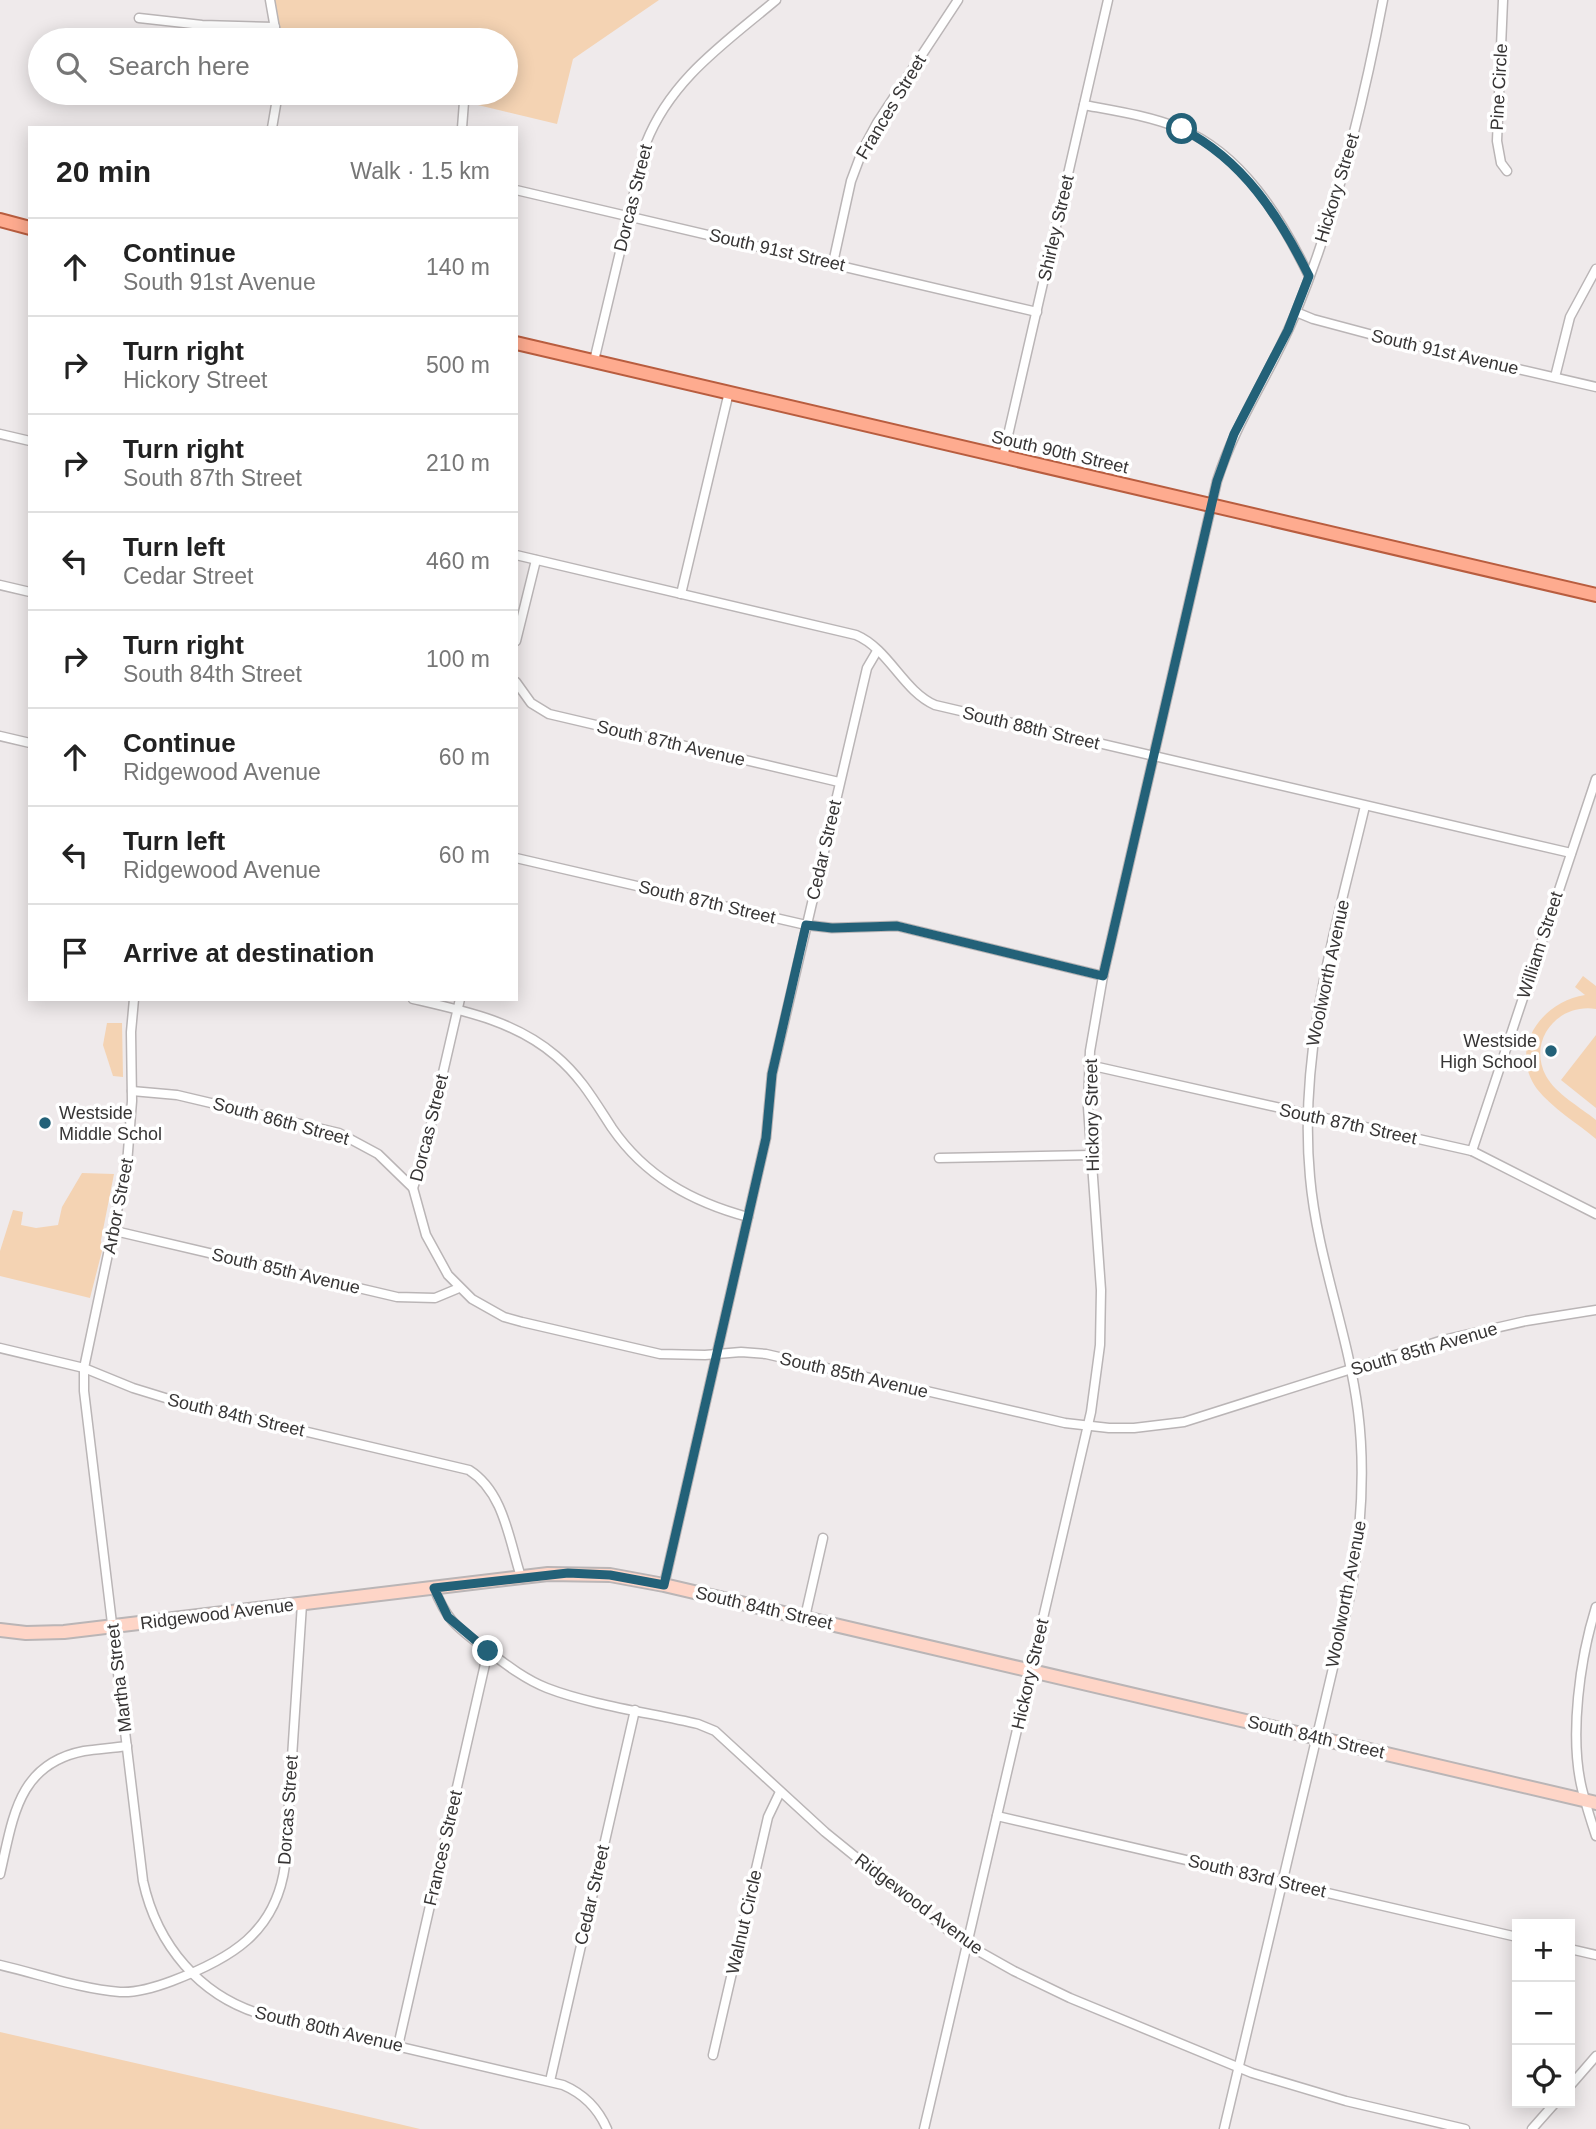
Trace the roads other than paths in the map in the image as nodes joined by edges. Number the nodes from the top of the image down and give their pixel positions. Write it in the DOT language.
graph roads {
  1 [pos="270,0"];
  2 [pos="776,0"];
  3 [pos="958,0"];
  4 [pos="1108,0"];
  5 [pos="1383,0"];
  6 [pos="1503,0"];
  7 [pos="139,18"];
  8 [pos="275,27"];
  9 [pos="276,105"];
  10 [pos="464,105"];
  11 [pos="1084,105"];
  12 [pos="272,126"];
  13 [pos="462,126"];
  14 [pos="1507,172"];
  15 [pos="518,190"];
  16 [pos="628,216"];
  17 [pos="0,220"];
  18 [pos="28,227"];
  19 [pos="832,263"];
  20 [pos="1596,269"];
  21 [pos="1309,276"];
  22 [pos="1037,312"];
  23 [pos="1296,312"];
  24 [pos="518,343"];
  25 [pos="594,361"];
  26 [pos="1555,377"];
  27 [pos="1596,387"];
  28 [pos="729,392"];
  29 [pos="0,434"];
  30 [pos="28,441"];
  31 [pos="1003,457"];
  32 [pos="1211,505"];
  33 [pos="518,556"];
  34 [pos="536,560"];
  35 [pos="0,585"];
  36 [pos="28,592"];
  37 [pos="681,594"];
  38 [pos="1596,595"];
  39 [pos="518,633"];
  40 [pos="877,651"];
  41 [pos="518,685"];
  42 [pos="0,736"];
  43 [pos="28,743"];
  44 [pos="1153,756"];
  45 [pos="1596,779"];
  46 [pos="839,782"];
  47 [pos="1365,806"];
  48 [pos="1571,853"];
  49 [pos="518,858"];
  50 [pos="806,925"];
  51 [pos="1103,976"];
  52 [pos="134,1001"];
  53 [pos="422,1001"];
  54 [pos="460,1001"];
  55 [pos="458,1009"];
  56 [pos="1089,1065"];
  57 [pos="132,1091"];
  58 [pos="1308,1115"];
  59 [pos="1472,1151"];
  60 [pos="1091,1155"];
  61 [pos="939,1158"];
  62 [pos="413,1188"];
  63 [pos="1596,1214"];
  64 [pos="748,1217"];
  65 [pos="114,1231"];
  66 [pos="459,1288"];
  67 [pos="1596,1310"];
  68 [pos="0,1348"];
  69 [pos="717,1354"];
  70 [pos="84,1368"];
  71 [pos="1350,1370"];
  72 [pos="1086,1426"];
  73 [pos="823,1538"];
  74 [pos="521,1577"];
  75 [pos="664,1585"];
  76 [pos="434,1588"];
  77 [pos="302,1604"];
  78 [pos="1596,1607"];
  79 [pos="805,1617"];
  80 [pos="113,1627"];
  81 [pos="0,1630"];
  82 [pos="488,1651"];
  83 [pos="1030,1671"];
  84 [pos="635,1710"];
  85 [pos="1315,1737"];
  86 [pos="127,1746"];
  87 [pos="780,1792"];
  88 [pos="1591,1802"];
  89 [pos="997,1816"];
  90 [pos="1596,1836"];
  91 [pos="0,1874"];
  92 [pos="1282,1882"];
  93 [pos="1512,1936"];
  94 [pos="966,1944"];
  95 [pos="1575,1950"];
  96 [pos="1596,1955"];
  97 [pos="0,1965"];
  98 [pos="191,1975"];
  99 [pos="398,2046"];
  100 [pos="713,2055"];
  101 [pos="1596,2056"];
  102 [pos="1239,2068"];
  103 [pos="1575,2080"];
  104 [pos="550,2081"];
  105 [pos="1551,2108"];
  106 [pos="607,2129"];
  107 [pos="924,2129"];
  108 [pos="1224,2129"];
  109 [pos="1465,2129"];
  110 [pos="1532,2129"];
  1 -- 8 [label="street"];
  2 -- 16 [label="street, Dorcas Street"];
  3 -- 19 [label="street, Frances Street"];
  4 -- 11 [label="street, Shirley Street"];
  5 -- 21 [label="street, Hickory Street"];
  6 -- 14 [label="street, Pine Circle"];
  7 -- 8 [label="street"];
  9 -- 12 [label="street"];
  10 -- 13 [label="street"];
  11 -- 21 [label="street"];
  11 -- 22 [label="street, Shirley Street"];
  15 -- 16 [label="street, South 91st Street"];
  16 -- 19 [label="street, South 91st Street"];
  16 -- 25 [label="street, Dorcas Street"];
  17 -- 18 [label="main road"];
  19 -- 22 [label="street, South 91st Street"];
  20 -- 26 [label="street"];
  21 -- 23 [label="street, Hickory Street"];
  22 -- 31 [label="street, Shirley Street"];
  23 -- 26 [label="street, South 91st Avenue"];
  23 -- 32 [label="street, Hickory Street"];
  24 -- 25 [label="main road, South 90th Street"];
  25 -- 28 [label="main road, South 90th Street"];
  26 -- 27 [label="street, South 91st Avenue"];
  28 -- 31 [label="main road, South 90th Street"];
  28 -- 37 [label="street"];
  29 -- 30 [label="street"];
  31 -- 32 [label="main road, South 90th Street"];
  32 -- 38 [label="main road, South 90th Street"];
  32 -- 44 [label="street, Hickory Street"];
  33 -- 34 [label="street, South 88th Street"];
  34 -- 37 [label="street, South 88th Street"];
  34 -- 39 [label="street"];
  35 -- 36 [label="street"];
  37 -- 40 [label="street, South 88th Street"];
  40 -- 44 [label="street, South 88th Street"];
  40 -- 46 [label="street, Cedar Street"];
  41 -- 46 [label="street, South 87th Avenue"];
  42 -- 43 [label="street"];
  44 -- 47 [label="street, South 88th Street"];
  44 -- 51 [label="street, Hickory Street"];
  45 -- 48 [label="street, William Street"];
  46 -- 50 [label="street, Cedar Street"];
  47 -- 48 [label="street, South 88th Street"];
  47 -- 58 [label="street, Woolworth Avenue"];
  48 -- 59 [label="street, William Street"];
  49 -- 50 [label="street, South 87th Street"];
  50 -- 51 [label="street, South 87th Street"];
  50 -- 64 [label="street, Cedar Street"];
  51 -- 56 [label="street, Hickory Street"];
  52 -- 57 [label="street, Arbor Street"];
  53 -- 55 [label="street"];
  54 -- 55 [label="street, Dorcas Street"];
  55 -- 62 [label="street, Dorcas Street"];
  55 -- 64 [label="street"];
  56 -- 58 [label="street, South 87th Street"];
  56 -- 60 [label="street, Hickory Street"];
  57 -- 62 [label="street, South 86th Street"];
  57 -- 65 [label="street, Arbor Street"];
  58 -- 59 [label="street, South 87th Street"];
  58 -- 71 [label="street, Woolworth Avenue"];
  59 -- 63 [label="street, South 87th Street"];
  60 -- 61 [label="street"];
  60 -- 72 [label="street, Hickory Street"];
  62 -- 66 [label="street, Dorcas Street"];
  64 -- 69 [label="street, Cedar Street"];
  65 -- 66 [label="street, South 85th Avenue"];
  65 -- 70 [label="street, Arbor Street"];
  66 -- 69 [label="street, South 85th Avenue"];
  67 -- 71 [label="street, South 85th Avenue"];
  68 -- 70 [label="street, South 84th Street"];
  69 -- 72 [label="street, South 85th Avenue"];
  69 -- 75 [label="street, Cedar Street"];
  70 -- 74 [label="street, South 84th Street"];
  70 -- 80 [label="street, Martha Street"];
  71 -- 72 [label="street, South 85th Avenue"];
  71 -- 85 [label="street, Woolworth Avenue"];
  72 -- 83 [label="street, Hickory Street"];
  73 -- 79 [label="street"];
  74 -- 75 [label="main road, South 84th Street"];
  74 -- 76 [label="main road, Ridgewood Avenue"];
  75 -- 79 [label="main road, South 84th Street"];
  76 -- 77 [label="main road, Ridgewood Avenue"];
  76 -- 82 [label="street, Ridgewood Avenue"];
  77 -- 80 [label="main road, Ridgewood Avenue"];
  77 -- 98 [label="street, Dorcas Street"];
  78 -- 88 [label="street"];
  79 -- 83 [label="main road, South 84th Street"];
  80 -- 81 [label="main road, Ridgewood Avenue"];
  80 -- 86 [label="street, Martha Street"];
  82 -- 84 [label="street, Ridgewood Avenue"];
  82 -- 99 [label="street, Frances Street"];
  83 -- 85 [label="main road, South 84th Street"];
  83 -- 89 [label="street, Hickory Street"];
  84 -- 87 [label="street, Ridgewood Avenue"];
  84 -- 104 [label="street, Cedar Street"];
  85 -- 88 [label="main road, South 84th Street"];
  85 -- 92 [label="street, Woolworth Avenue"];
  86 -- 91 [label="street"];
  86 -- 98 [label="street, Martha Street"];
  87 -- 94 [label="street, Ridgewood Avenue"];
  87 -- 100 [label="street, Walnut Circle"];
  88 -- 90 [label="street"];
  89 -- 92 [label="street, South 83rd Street"];
  89 -- 94 [label="street, Hickory Street"];
  92 -- 93 [label="street, South 83rd Street"];
  92 -- 102 [label="street, Woolworth Avenue"];
  94 -- 102 [label="street, Ridgewood Avenue"];
  94 -- 107 [label="street, Hickory Street"];
  95 -- 96 [label="street"];
  97 -- 98 [label="street"];
  98 -- 99 [label="street, South 80th Avenue"];
  99 -- 104 [label="street, South 80th Avenue"];
  101 -- 103 [label="street"];
  102 -- 108 [label="street, Woolworth Avenue"];
  102 -- 109 [label="street, Ridgewood Avenue"];
  104 -- 106 [label="street, South 80th Avenue"];
  105 -- 110 [label="street"];
}
